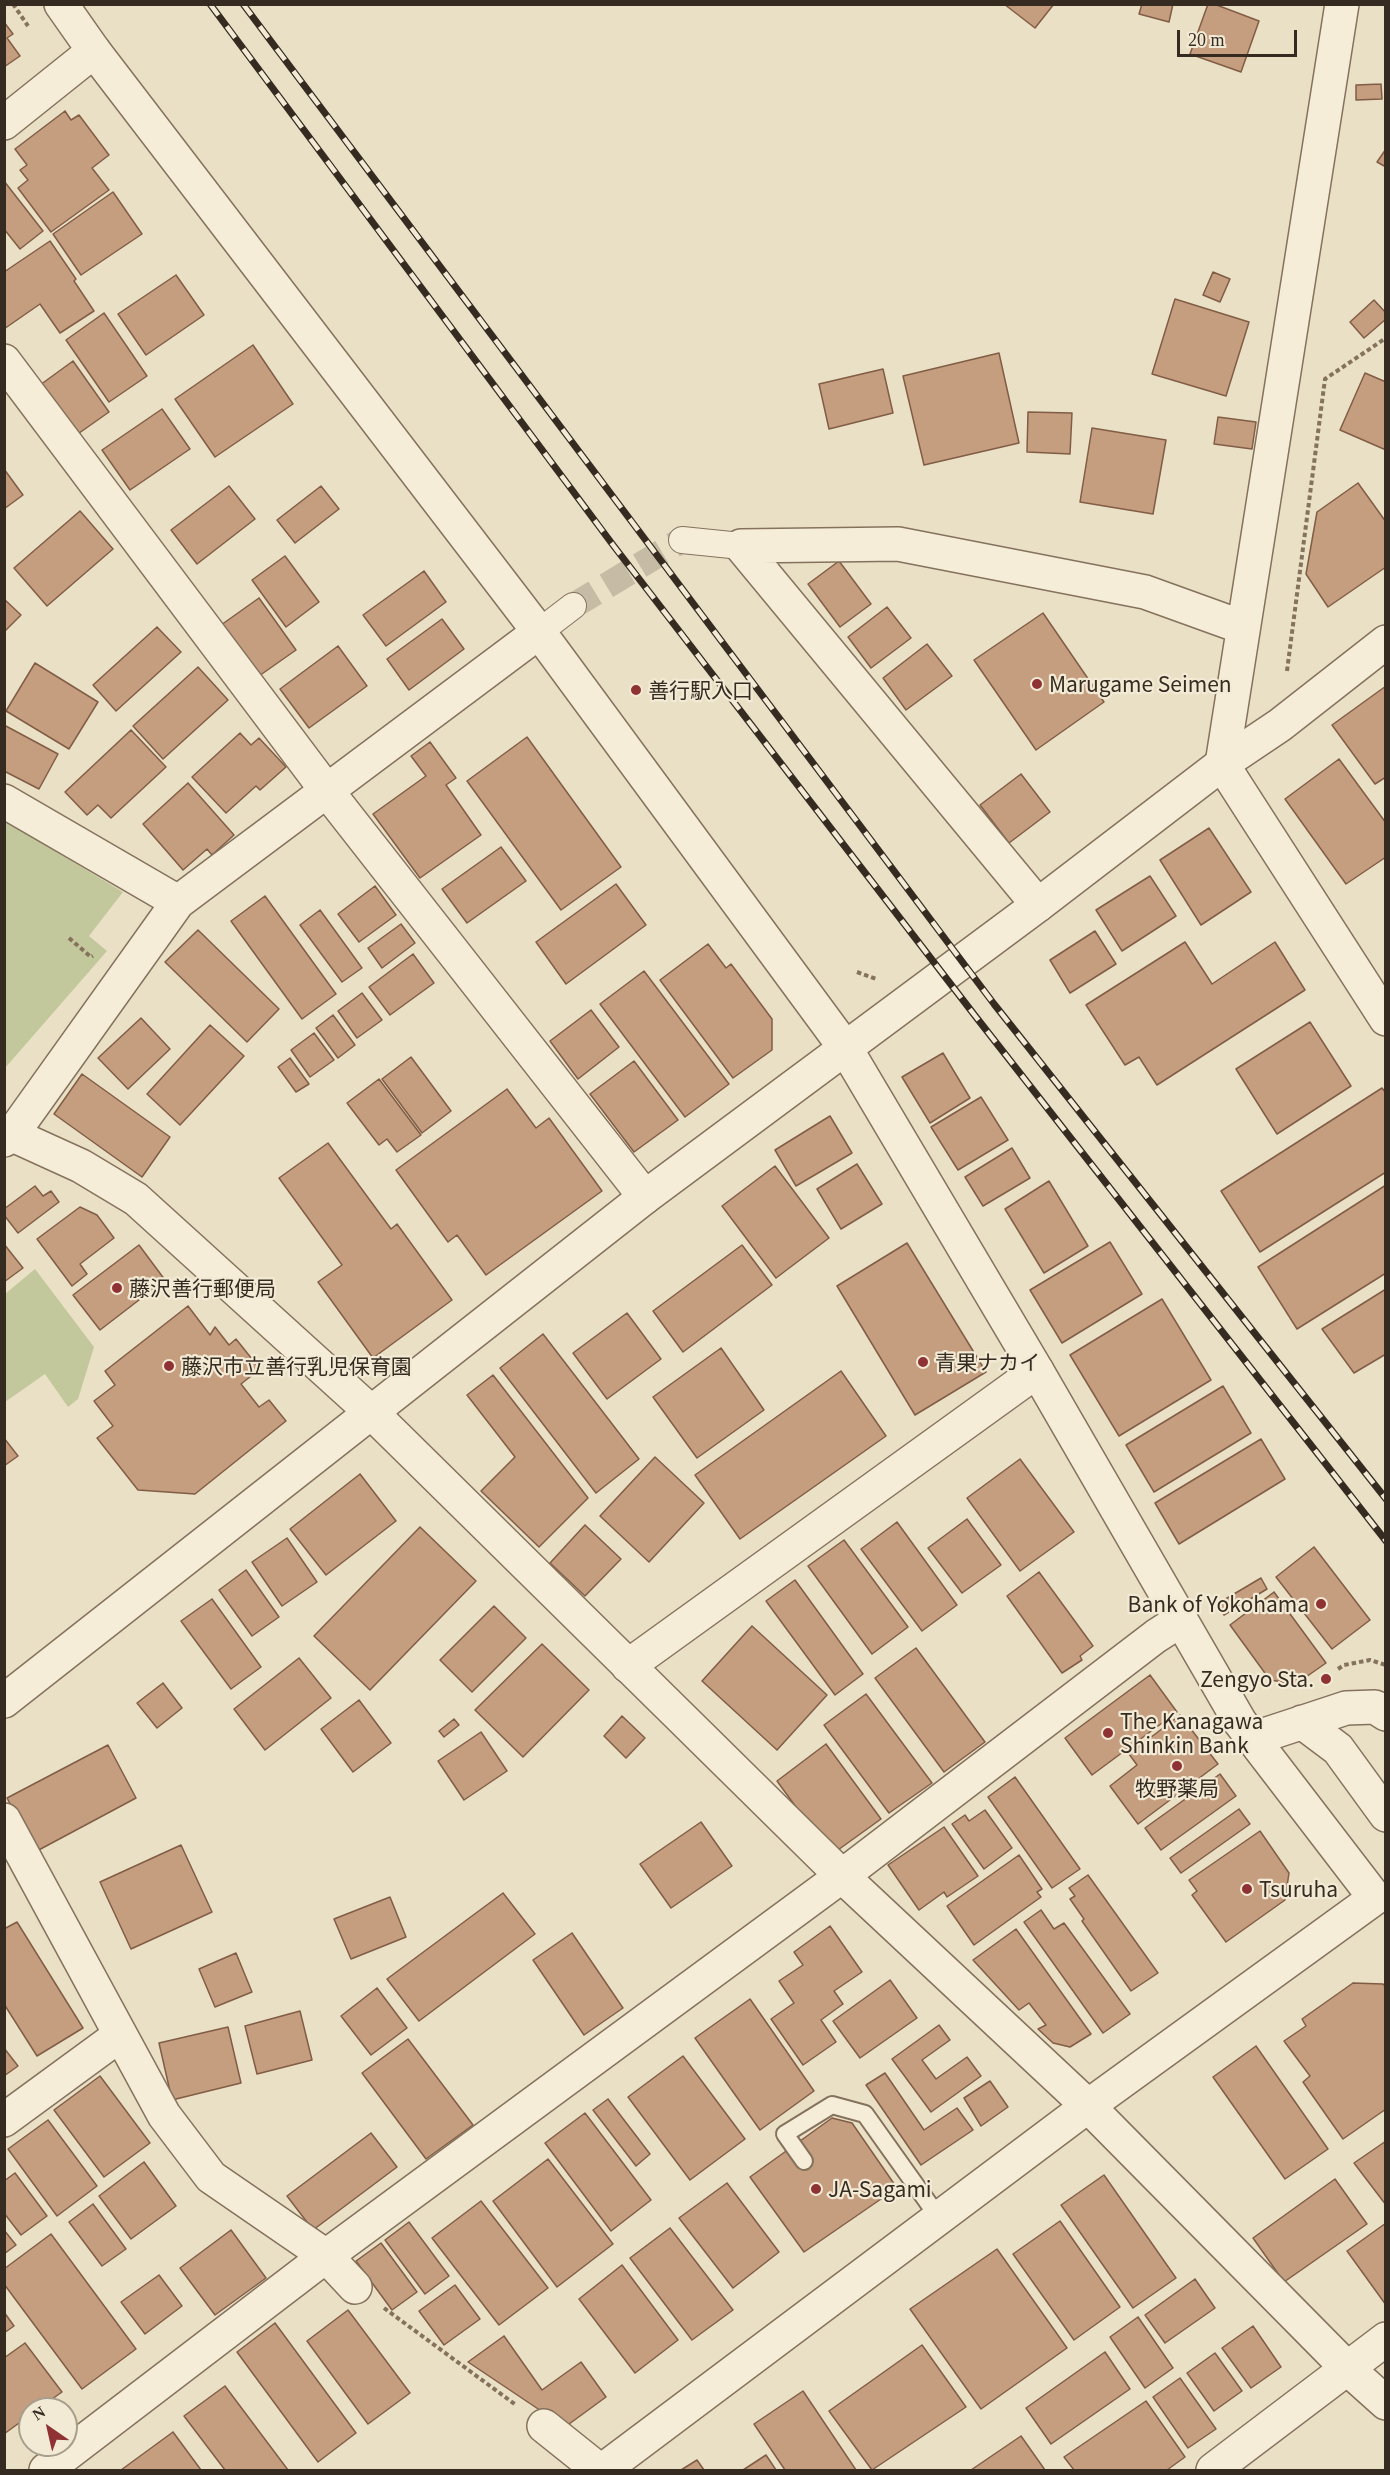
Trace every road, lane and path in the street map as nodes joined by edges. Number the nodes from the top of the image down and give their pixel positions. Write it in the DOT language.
graph roads {
  1 [pos="61,4"];
  2 [pos="1342,4"];
  3 [pos="94,51"];
  4 [pos="4,123"];
  5 [pos="1386,338"];
  6 [pos="4,361"];
  7 [pos="682,540"];
  8 [pos="741,546"];
  9 [pos="573,606"];
  10 [pos="1242,627"];
  11 [pos="540,633"];
  12 [pos="1386,642"];
  13 [pos="1280,725"];
  14 [pos="1222,764"];
  15 [pos="327,791"];
  16 [pos="4,801"];
  17 [pos="178,902"];
  18 [pos="1038,905"];
  19 [pos="1386,1019"];
  20 [pos="846,1049"];
  21 [pos="7,1134"];
  22 [pos="645,1197"];
  23 [pos="1037,1371"];
  24 [pos="371,1412"];
  25 [pos="1181,1620"];
  26 [pos="628,1666"];
  27 [pos="4,1701"];
  28 [pos="1386,1714"];
  29 [pos="1302,1722"];
  30 [pos="1252,1739"];
  31 [pos="1386,1815"];
  32 [pos="4,1820"];
  33 [pos="842,1876"];
  34 [pos="1382,1900"];
  35 [pos="120,2035"];
  36 [pos="1088,2106"];
  37 [pos="4,2120"];
  38 [pos="804,2161"];
  39 [pos="939,2218"];
  40 [pos="327,2256"];
  41 [pos="355,2287"];
  42 [pos="1386,2339"];
  43 [pos="1348,2369"];
  44 [pos="1386,2403"];
  45 [pos="544,2426"];
  46 [pos="46,2470"];
  47 [pos="601,2470"];
  48 [pos="1213,2470"];
  1 -- 3 [label="street"];
  2 -- 10 [label="street"];
  3 -- 4 [label="street"];
  3 -- 11 [label="street"];
  5 -- 13 [label="path"];
  6 -- 15 [label="street"];
  7 -- 8 [label="street"];
  8 -- 10 [label="street"];
  8 -- 18 [label="street"];
  9 -- 11 [label="street"];
  10 -- 14 [label="street"];
  11 -- 15 [label="street"];
  11 -- 20 [label="street"];
  12 -- 13 [label="street"];
  13 -- 14 [label="street"];
  14 -- 18 [label="street"];
  14 -- 19 [label="street"];
  15 -- 17 [label="street"];
  15 -- 22 [label="street"];
  16 -- 17 [label="street"];
  17 -- 21 [label="street"];
  18 -- 20 [label="street"];
  20 -- 22 [label="street"];
  20 -- 23 [label="street"];
  21 -- 24 [label="street"];
  22 -- 24 [label="street"];
  23 -- 25 [label="street"];
  23 -- 26 [label="street"];
  24 -- 26 [label="street"];
  24 -- 27 [label="street"];
  25 -- 30 [label="street"];
  25 -- 33 [label="street"];
  26 -- 33 [label="street"];
  28 -- 29 [label="street"];
  29 -- 30 [label="street"];
  29 -- 31 [label="street"];
  30 -- 34 [label="street"];
  32 -- 35 [label="street"];
  33 -- 36 [label="street"];
  33 -- 40 [label="street"];
  34 -- 36 [label="street"];
  35 -- 37 [label="street"];
  35 -- 40 [label="street"];
  36 -- 39 [label="street"];
  36 -- 43 [label="street"];
  38 -- 39 [label="lane"];
  39 -- 47 [label="street"];
  40 -- 41 [label="street"];
  40 -- 46 [label="street"];
  41 -- 45 [label="path"];
  42 -- 43 [label="street"];
  43 -- 44 [label="street"];
  43 -- 48 [label="street"];
  45 -- 47 [label="street"];
}
